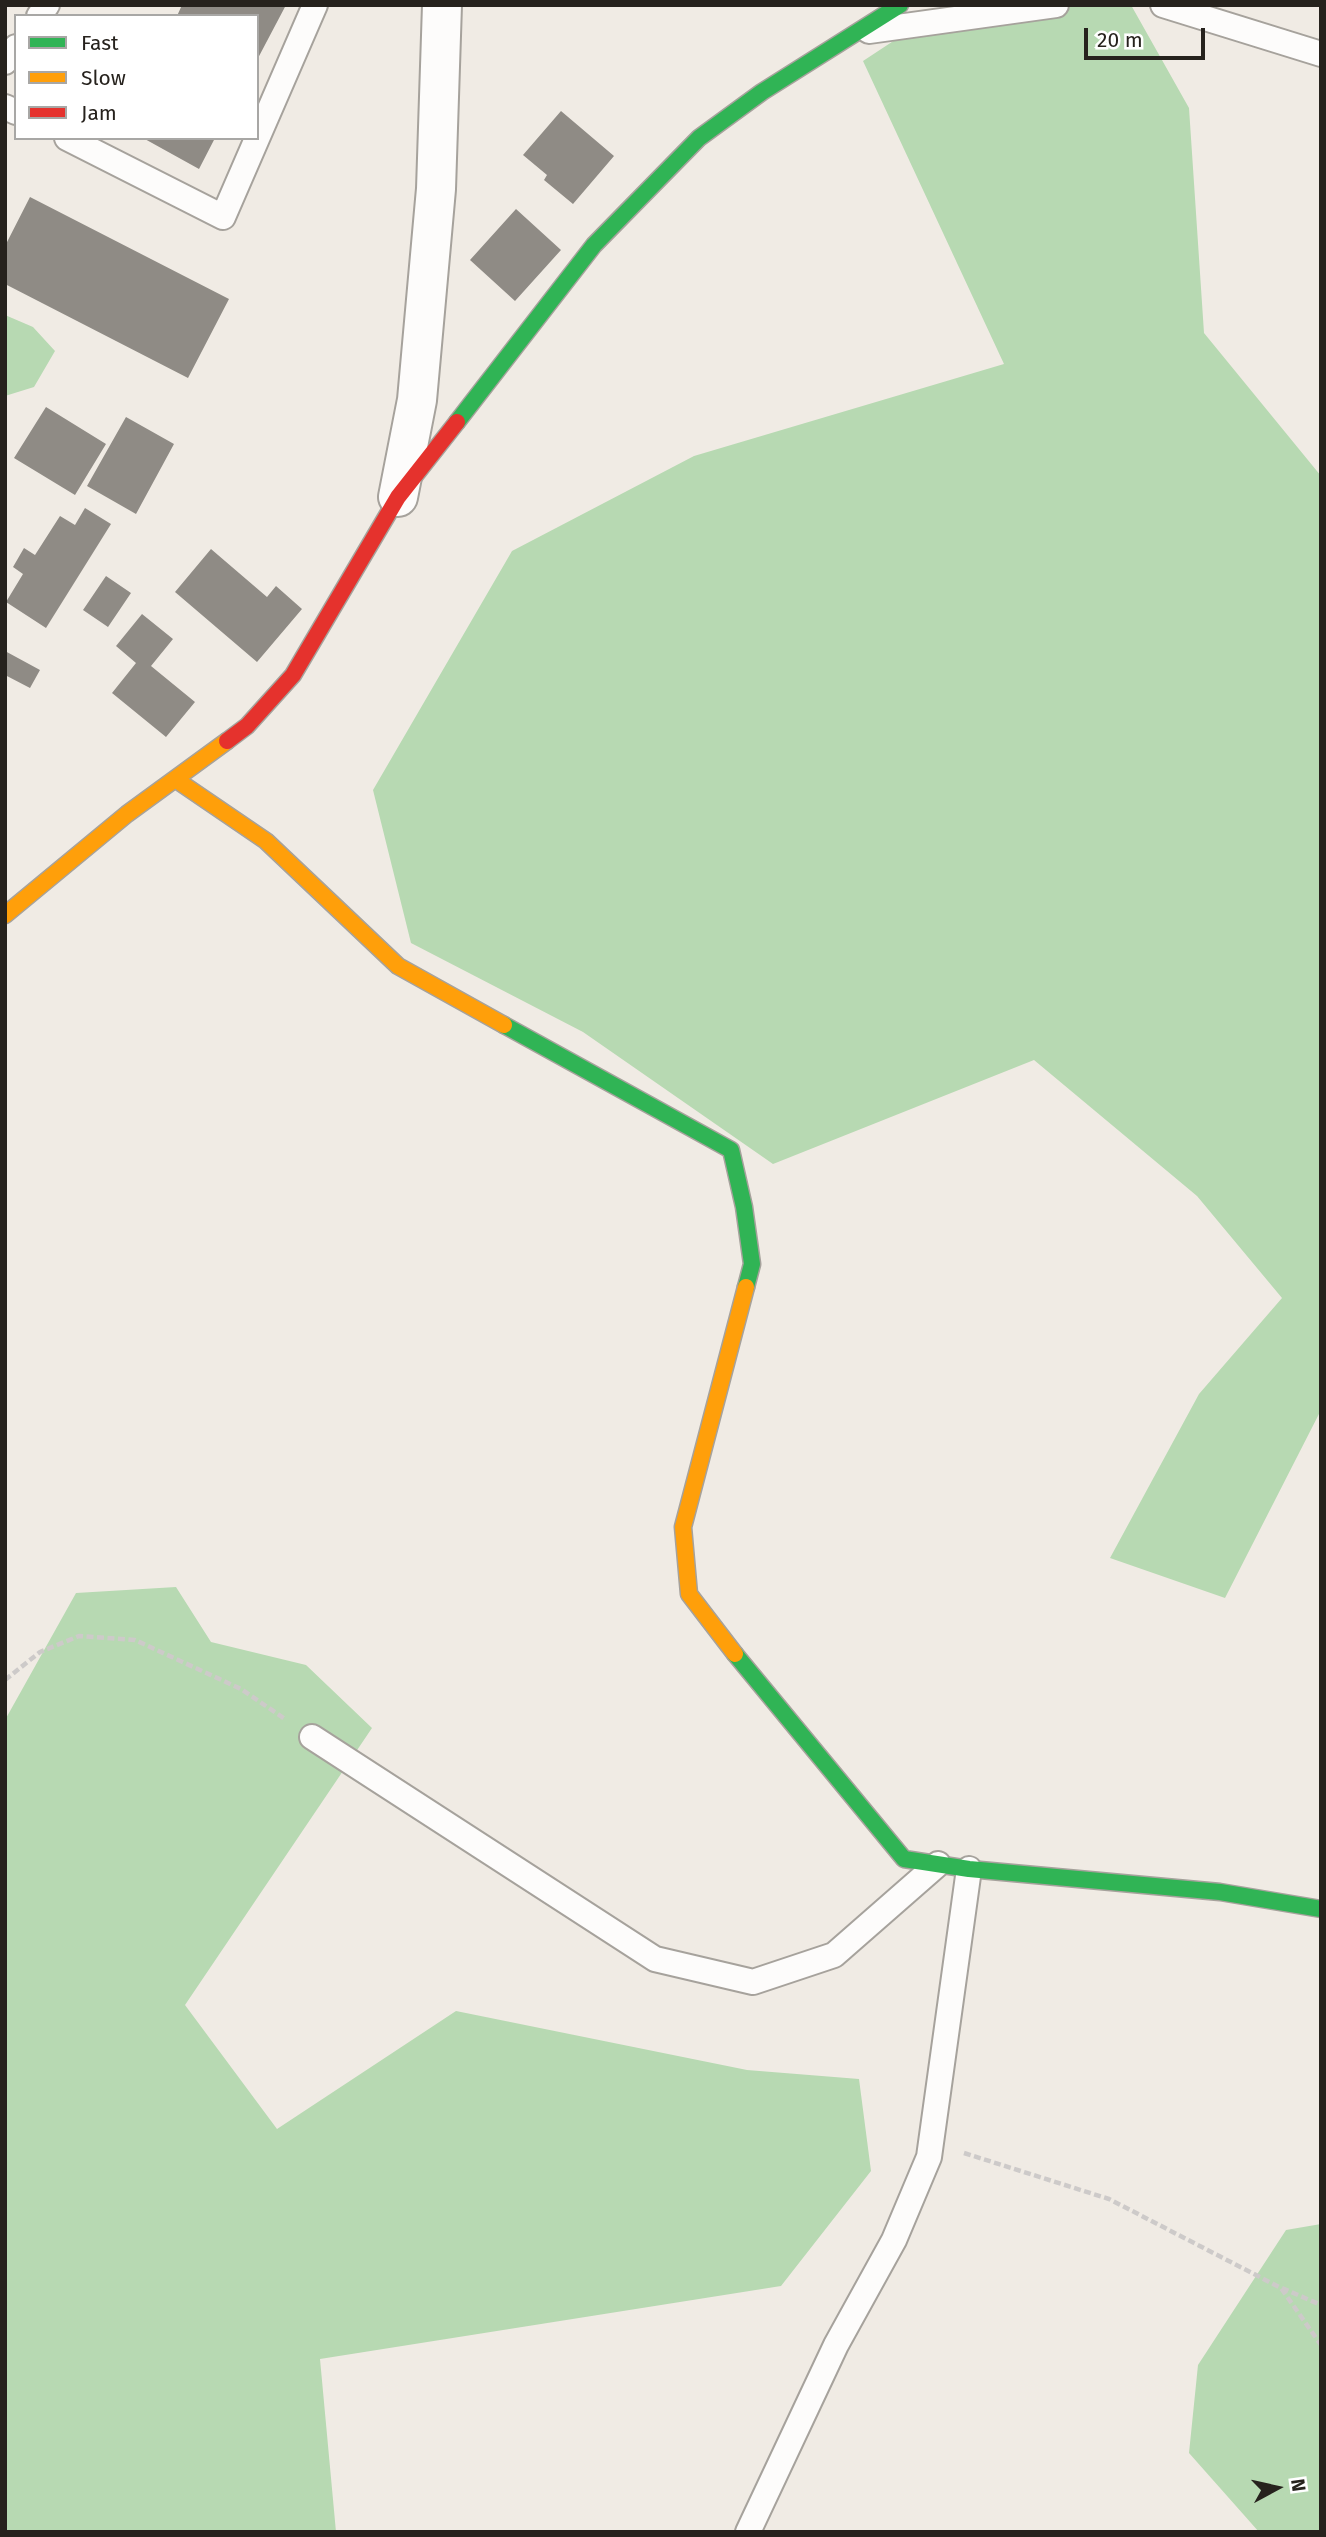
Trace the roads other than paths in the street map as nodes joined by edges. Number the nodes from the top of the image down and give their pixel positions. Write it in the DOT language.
graph roads {
  1 [pos="315,5"];
  2 [pos="442,5"];
  3 [pos="900,5"];
  4 [pos="1056,5"];
  5 [pos="1163,5"];
  6 [pos="855,33"];
  7 [pos="1321,54"];
  8 [pos="259,135"];
  9 [pos="72,140"];
  10 [pos="257,140"];
  11 [pos="398,497"];
  12 [pos="175,779"];
  13 [pos="5,915"];
  14 [pos="312,1737"];
  15 [pos="938,1864"];
  16 [pos="969,1869"];
  17 [pos="1321,1909"];
  18 [pos="748,2532"];
  1 -- 8 [label="lane"];
  2 -- 11 [label="street"];
  3 -- 6 [label="street"];
  4 -- 6 [label="lane"];
  5 -- 7 [label="lane"];
  6 -- 11 [label="street"];
  9 -- 10 [label="lane"];
  11 -- 12 [label="street"];
  12 -- 13 [label="street"];
  12 -- 15 [label="street"];
  14 -- 15 [label="lane"];
  15 -- 16 [label="street"];
  16 -- 17 [label="street"];
  16 -- 18 [label="lane"];
}
